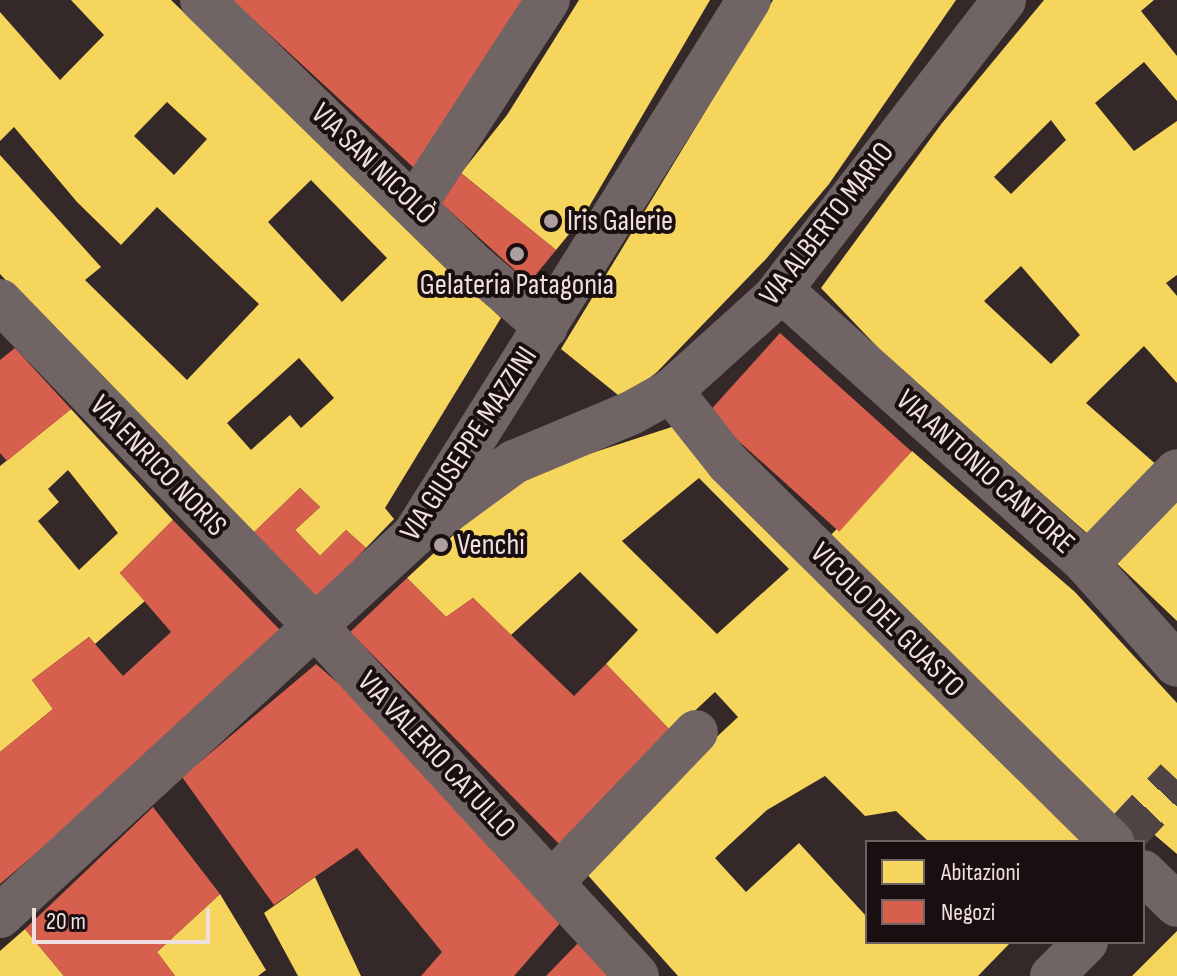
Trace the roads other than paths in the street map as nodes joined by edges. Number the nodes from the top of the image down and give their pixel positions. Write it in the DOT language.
graph roads {
  1 [pos="202,0"];
  2 [pos="548,0"];
  3 [pos="749,0"];
  4 [pos="1004,0"];
  5 [pos="416,203"];
  6 [pos="781,290"];
  7 [pos="7,321"];
  8 [pos="546,327"];
  9 [pos="671,391"];
  10 [pos="1177,471"];
  11 [pos="414,535"];
  12 [pos="1087,564"];
  13 [pos="318,629"];
  14 [pos="1177,665"];
  15 [pos="696,732"];
  16 [pos="1110,840"];
  17 [pos="554,880"];
  18 [pos="0,916"];
  19 [pos="1084,944"];
  20 [pos="637,976"];
  21 [pos="1052,976"];
  1 -- 5 [label="street, VIA SAN NICOLÒ"];
  2 -- 5 [label="street"];
  3 -- 8 [label="street, VIA GIUSEPPE MAZZINI"];
  4 -- 6 [label="street, VIA ALBERTO MARIO"];
  5 -- 8 [label="street, VIA SAN NICOLÒ"];
  6 -- 9 [label="street, VIA ALBERTO MARIO"];
  6 -- 12 [label="street, VIA ANTONIO CANTORE"];
  7 -- 13 [label="street, VIA ENRICO NORIS"];
  8 -- 11 [label="street, VIA GIUSEPPE MAZZINI"];
  9 -- 11 [label="street, VIA ALBERTO MARIO"];
  9 -- 16 [label="street, VICOLO DEL GUASTO"];
  10 -- 12 [label="street"];
  11 -- 13 [label="street, VIA GIUSEPPE MAZZINI"];
  12 -- 14 [label="street, VIA ANTONIO CANTORE"];
  13 -- 17 [label="street, VIA VALERIO CATULLO"];
  13 -- 18 [label="street, VIA GIUSEPPE MAZZINI"];
  15 -- 17 [label="street"];
  17 -- 20 [label="street, VIA VALERIO CATULLO"];
  19 -- 21 [label="street"];
}
